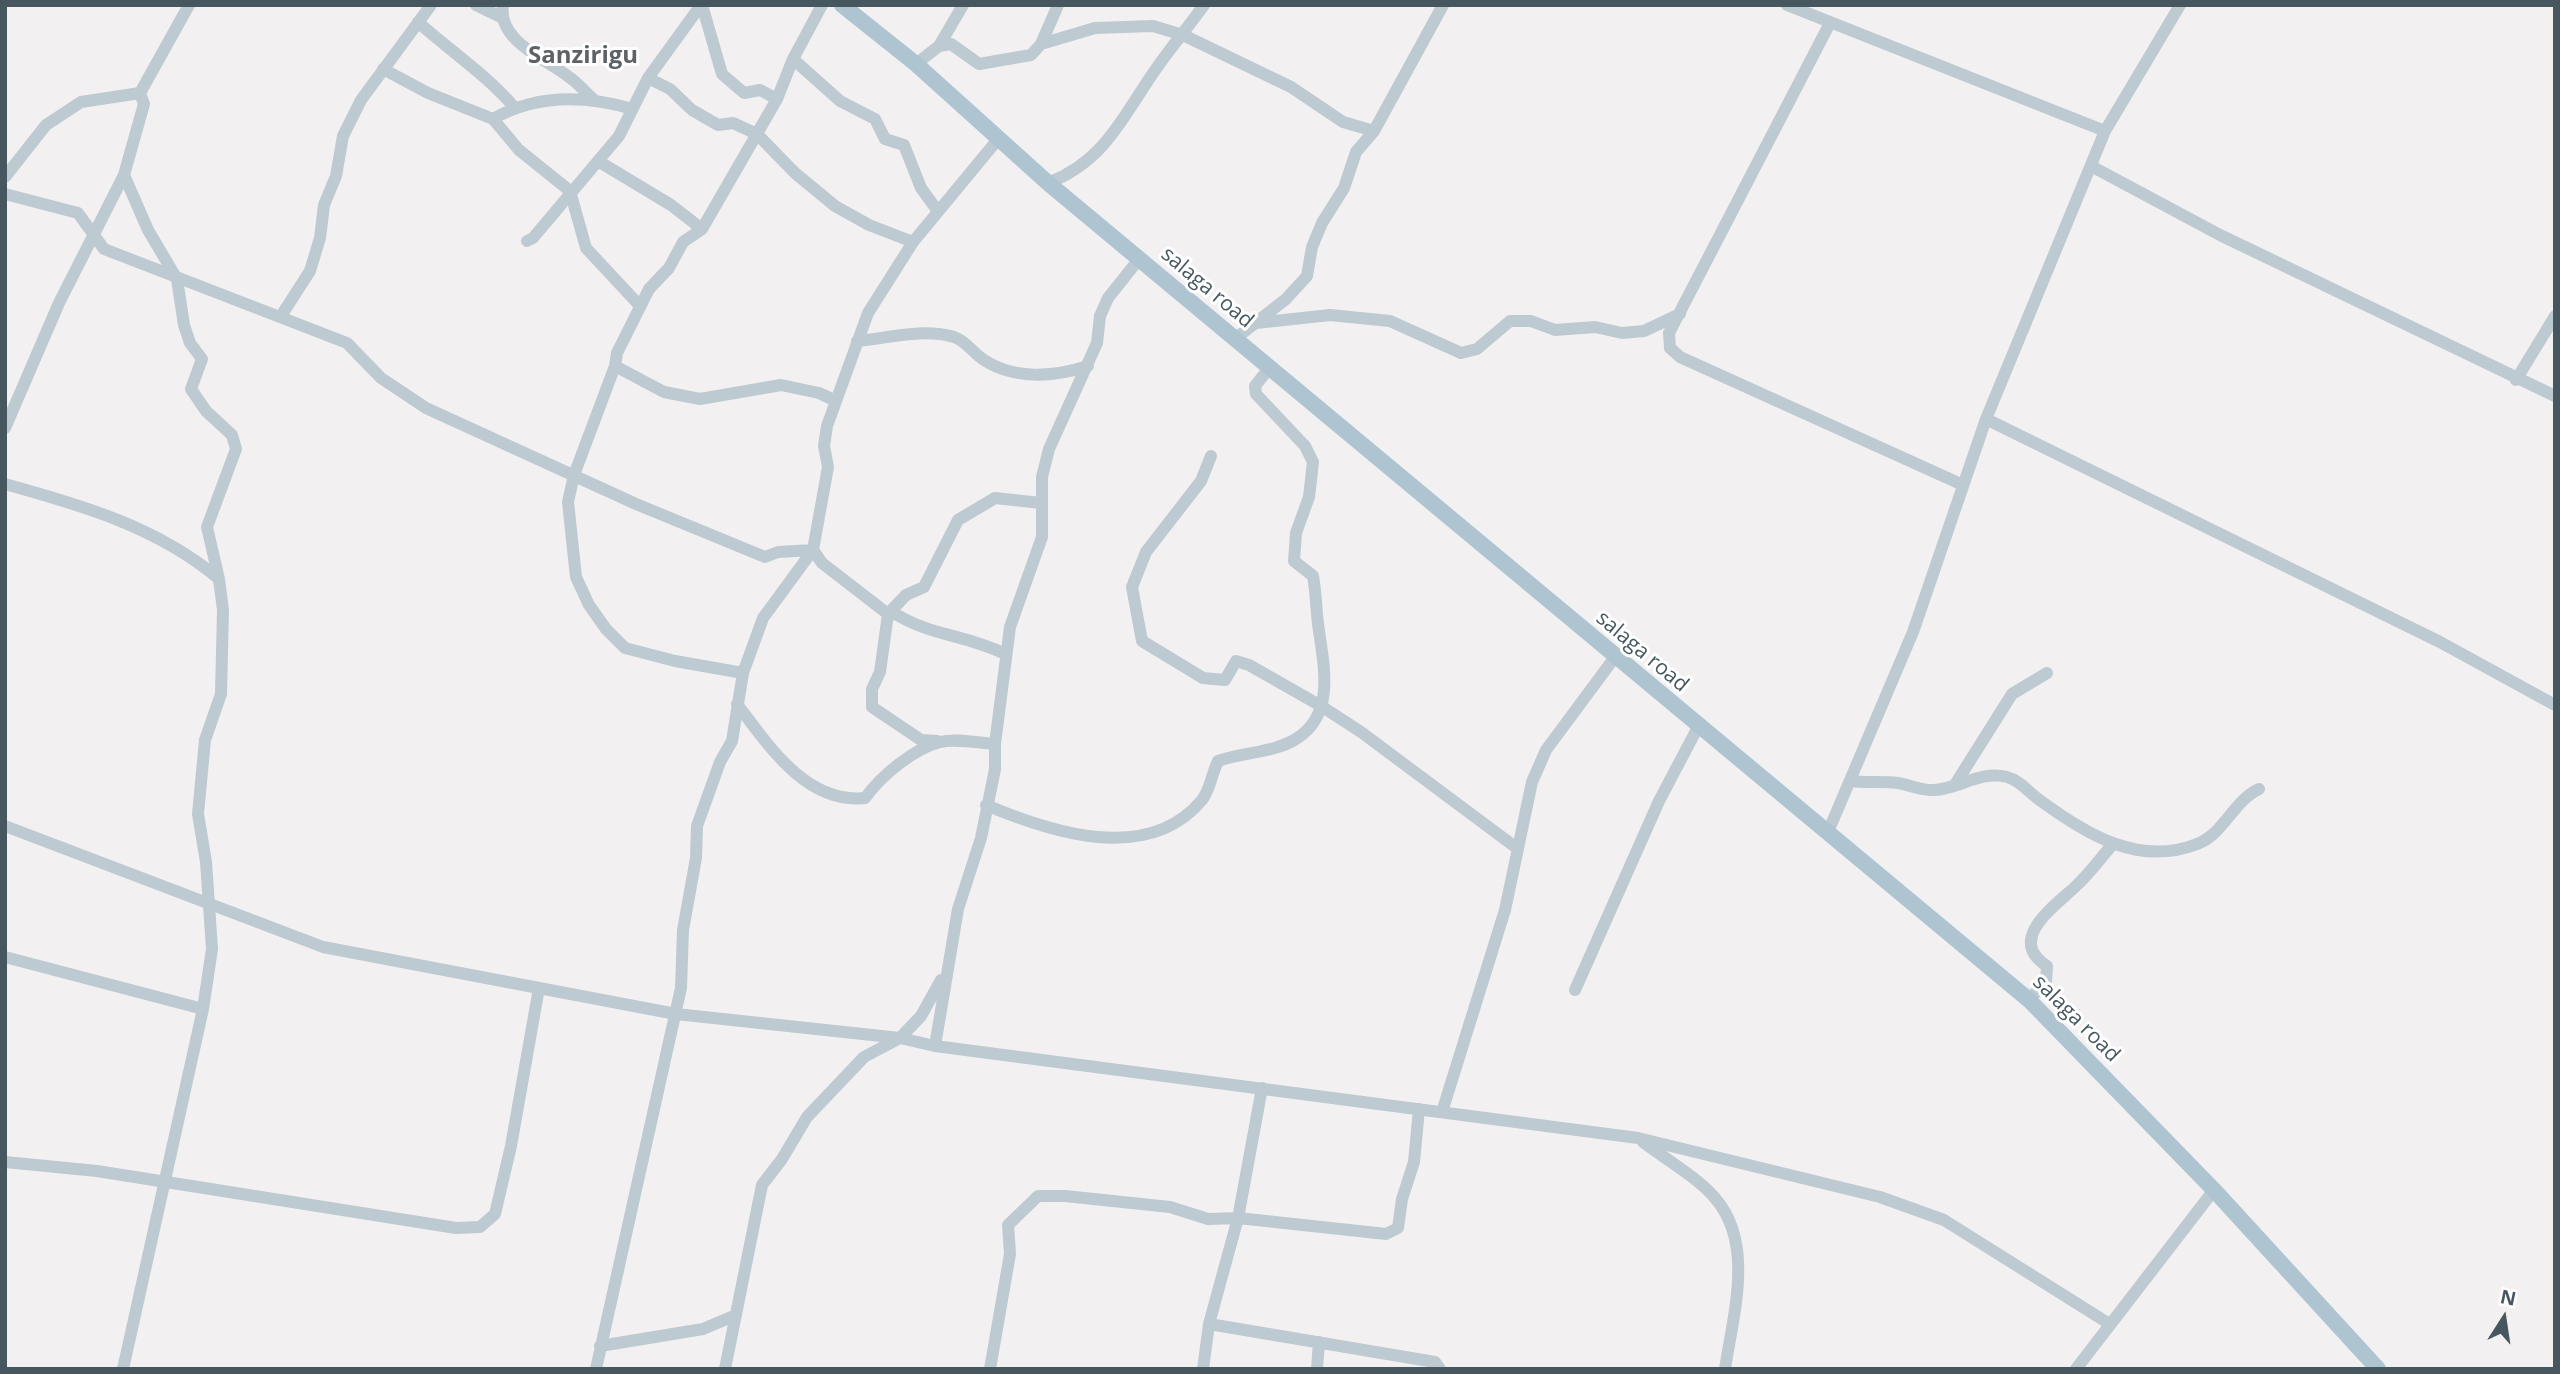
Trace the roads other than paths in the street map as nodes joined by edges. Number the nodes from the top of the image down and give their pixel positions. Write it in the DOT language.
graph roads {
  1 [pos="189,5"];
  2 [pos="431,5"];
  3 [pos="475,5"];
  4 [pos="701,5"];
  5 [pos="822,5"];
  6 [pos="842,5"];
  7 [pos="963,5"];
  8 [pos="1058,5"];
  9 [pos="1204,5"];
  10 [pos="1443,5"];
  11 [pos="1787,5"];
  12 [pos="2180,5"];
  13 [pos="502,11"];
  14 [pos="418,22"];
  15 [pos="1830,23"];
  16 [pos="1183,35"];
  17 [pos="1041,44"];
  18 [pos="939,46"];
  19 [pos="793,59"];
  20 [pos="916,64"];
  21 [pos="383,69"];
  22 [pos="648,78"];
  23 [pos="140,93"];
  24 [pos="593,99"];
  25 [pos="777,99"];
  26 [pos="514,107"];
  27 [pos="632,109"];
  28 [pos="493,120"];
  29 [pos="1374,131"];
  30 [pos="2105,131"];
  31 [pos="757,134"];
  32 [pos="999,138"];
  33 [pos="598,161"];
  34 [pos="2091,166"];
  35 [pos="124,175"];
  36 [pos="5,177"];
  37 [pos="1048,183"];
  38 [pos="570,191"];
  39 [pos="5,194"];
  40 [pos="937,210"];
  41 [pos="702,229"];
  42 [pos="94,233"];
  43 [pos="527,241"];
  44 [pos="913,242"];
  45 [pos="1139,259"];
  46 [pos="177,279"];
  47 [pos="640,306"];
  48 [pos="1680,313"];
  49 [pos="281,316"];
  50 [pos="2555,316"];
  51 [pos="1256,323"];
  52 [pos="1236,338"];
  53 [pos="858,341"];
  54 [pos="615,366"];
  55 [pos="1088,366"];
  56 [pos="1270,368"];
  57 [pos="2516,380"];
  58 [pos="2555,396"];
  59 [pos="836,401"];
  60 [pos="1986,419"];
  61 [pos="5,428"];
  62 [pos="1211,456"];
  63 [pos="574,475"];
  64 [pos="5,484"];
  65 [pos="1963,485"];
  66 [pos="1041,503"];
  67 [pos="813,550"];
  68 [pos="219,579"];
  69 [pos="890,613"];
  70 [pos="1005,654"];
  71 [pos="1615,657"];
  72 [pos="743,673"];
  73 [pos="2047,673"];
  74 [pos="737,704"];
  75 [pos="2555,705"];
  76 [pos="1321,706"];
  77 [pos="1698,727"];
  78 [pos="941,741"];
  79 [pos="995,744"];
  80 [pos="1850,781"];
  81 [pos="1956,783"];
  82 [pos="2259,789"];
  83 [pos="986,805"];
  84 [pos="5,826"];
  85 [pos="1828,832"];
  86 [pos="2112,845"];
  87 [pos="1518,849"];
  88 [pos="209,901"];
  89 [pos="5,957"];
  90 [pos="946,973"];
  91 [pos="539,988"];
  92 [pos="1575,990"];
  93 [pos="2029,1000"];
  94 [pos="203,1009"];
  95 [pos="676,1014"];
  96 [pos="900,1038"];
  97 [pos="935,1046"];
  98 [pos="1262,1088"];
  99 [pos="1419,1109"];
  100 [pos="1441,1112"];
  101 [pos="1638,1138"];
  102 [pos="5,1162"];
  103 [pos="164,1181"];
  104 [pos="2214,1191"];
  105 [pos="1238,1217"];
  106 [pos="736,1315"];
  107 [pos="2108,1323"];
  108 [pos="1209,1324"];
  109 [pos="1319,1342"];
  110 [pos="600,1346"];
  111 [pos="727,1350"];
  112 [pos="123,1369"];
  113 [pos="596,1369"];
  114 [pos="714,1369"];
  115 [pos="725,1369"];
  116 [pos="990,1369"];
  117 [pos="1202,1369"];
  118 [pos="1317,1369"];
  119 [pos="1440,1369"];
  120 [pos="1725,1369"];
  121 [pos="2076,1369"];
  122 [pos="2378,1369"];
  1 -- 23 [label="street"];
  2 -- 14 [label="street"];
  3 -- 13 [label="street"];
  4 -- 22 [label="street"];
  4 -- 25 [label="street"];
  5 -- 19 [label="street"];
  6 -- 20 [label="main road, salaga road"];
  7 -- 18 [label="street"];
  8 -- 17 [label="street"];
  9 -- 16 [label="street"];
  10 -- 29 [label="street"];
  11 -- 15 [label="street"];
  12 -- 30 [label="street"];
  13 -- 24 [label="street"];
  14 -- 21 [label="street"];
  14 -- 26 [label="street"];
  15 -- 30 [label="street"];
  15 -- 48 [label="street"];
  16 -- 17 [label="street"];
  16 -- 29 [label="street"];
  16 -- 37 [label="street"];
  17 -- 18 [label="street"];
  18 -- 20 [label="street"];
  19 -- 25 [label="street"];
  19 -- 40 [label="street"];
  20 -- 32 [label="main road, salaga road"];
  21 -- 28 [label="street"];
  21 -- 49 [label="street"];
  22 -- 27 [label="street"];
  22 -- 31 [label="street"];
  23 -- 35 [label="street"];
  23 -- 36 [label="street"];
  24 -- 26 [label="street"];
  24 -- 27 [label="street"];
  25 -- 31 [label="street"];
  26 -- 28 [label="street"];
  27 -- 33 [label="street"];
  28 -- 38 [label="street"];
  29 -- 51 [label="street"];
  30 -- 34 [label="street"];
  31 -- 41 [label="street"];
  31 -- 44 [label="street"];
  32 -- 37 [label="main road, salaga road"];
  32 -- 40 [label="street"];
  33 -- 38 [label="street"];
  33 -- 41 [label="street"];
  34 -- 57 [label="street"];
  34 -- 60 [label="street"];
  35 -- 42 [label="street"];
  35 -- 46 [label="street"];
  37 -- 45 [label="main road, salaga road"];
  38 -- 43 [label="street"];
  38 -- 47 [label="street"];
  39 -- 42 [label="street"];
  40 -- 44 [label="street"];
  41 -- 47 [label="street"];
  42 -- 46 [label="street"];
  42 -- 61 [label="street"];
  44 -- 53 [label="street"];
  45 -- 52 [label="main road, salaga road"];
  45 -- 55 [label="street"];
  46 -- 49 [label="street"];
  46 -- 68 [label="street"];
  47 -- 54 [label="street"];
  48 -- 51 [label="street"];
  48 -- 65 [label="street"];
  49 -- 63 [label="street"];
  50 -- 57 [label="street"];
  51 -- 52 [label="street"];
  52 -- 56 [label="main road, salaga road"];
  53 -- 55 [label="street"];
  53 -- 59 [label="street"];
  54 -- 59 [label="street"];
  54 -- 63 [label="street"];
  55 -- 66 [label="street"];
  56 -- 71 [label="main road, salaga road"];
  56 -- 76 [label="street"];
  57 -- 58 [label="street"];
  59 -- 67 [label="street"];
  60 -- 65 [label="street"];
  60 -- 75 [label="street"];
  62 -- 76 [label="street"];
  63 -- 67 [label="street"];
  63 -- 72 [label="street"];
  64 -- 68 [label="street"];
  65 -- 80 [label="street"];
  66 -- 69 [label="street"];
  66 -- 70 [label="street"];
  67 -- 69 [label="street"];
  67 -- 72 [label="street"];
  68 -- 88 [label="street"];
  69 -- 70 [label="street"];
  69 -- 78 [label="street"];
  70 -- 79 [label="street"];
  71 -- 77 [label="main road, salaga road"];
  71 -- 87 [label="street"];
  72 -- 74 [label="street"];
  73 -- 81 [label="street"];
  74 -- 78 [label="street"];
  74 -- 95 [label="street"];
  76 -- 83 [label="street"];
  76 -- 87 [label="street"];
  77 -- 85 [label="main road, salaga road"];
  77 -- 92 [label="street"];
  78 -- 79 [label="street"];
  79 -- 83 [label="street"];
  80 -- 81 [label="street"];
  80 -- 85 [label="street"];
  81 -- 86 [label="street"];
  82 -- 86 [label="street"];
  83 -- 90 [label="street"];
  84 -- 88 [label="street"];
  85 -- 93 [label="main road, salaga road"];
  86 -- 93 [label="street"];
  87 -- 100 [label="street"];
  88 -- 91 [label="street"];
  88 -- 94 [label="street"];
  89 -- 94 [label="street"];
  90 -- 96 [label="street"];
  90 -- 97 [label="street"];
  91 -- 95 [label="street"];
  91 -- 103 [label="street"];
  93 -- 104 [label="main road, salaga road"];
  94 -- 103 [label="street"];
  95 -- 96 [label="street"];
  95 -- 110 [label="street"];
  96 -- 97 [label="street"];
  96 -- 106 [label="street"];
  97 -- 98 [label="street"];
  98 -- 99 [label="street"];
  98 -- 105 [label="street"];
  99 -- 100 [label="street"];
  99 -- 105 [label="street"];
  100 -- 101 [label="street"];
  101 -- 107 [label="street"];
  101 -- 120 [label="street"];
  102 -- 103 [label="street"];
  103 -- 112 [label="street"];
  104 -- 107 [label="street"];
  104 -- 122 [label="main road, salaga road"];
  105 -- 108 [label="street"];
  105 -- 116 [label="street"];
  106 -- 110 [label="street"];
  106 -- 111 [label="street"];
  107 -- 121 [label="street"];
  108 -- 109 [label="street"];
  108 -- 117 [label="street"];
  109 -- 118 [label="street"];
  109 -- 119 [label="street"];
  110 -- 113 [label="street"];
  111 -- 114 [label="street"];
  111 -- 115 [label="street"];
}
